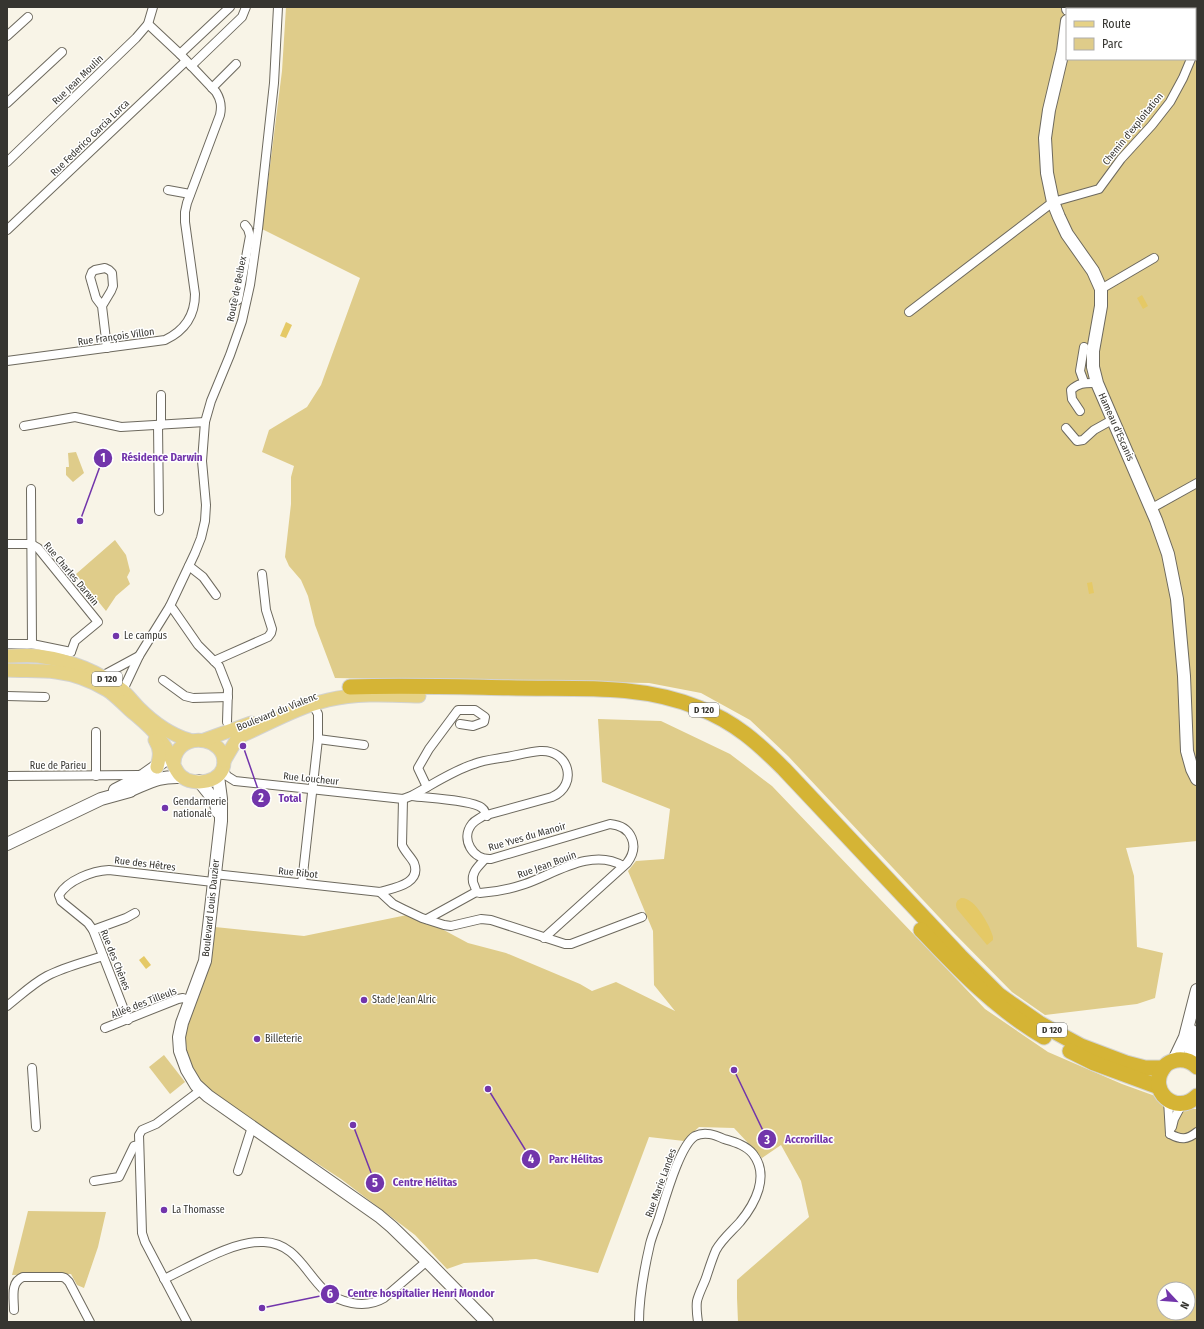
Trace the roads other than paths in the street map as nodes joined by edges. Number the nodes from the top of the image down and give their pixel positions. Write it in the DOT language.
graph roads {
  1 [pos="153,7"];
  2 [pos="230,7"];
  3 [pos="246,7"];
  4 [pos="278,7"];
  5 [pos="28,17"];
  6 [pos="148,24"];
  7 [pos="1066,28"];
  8 [pos="7,36"];
  9 [pos="62,52"];
  10 [pos="186,60"];
  11 [pos="1191,60"];
  12 [pos="236,64"];
  13 [pos="212,88"];
  14 [pos="7,103"];
  15 [pos="7,162"];
  16 [pos="168,190"];
  17 [pos="190,194"];
  18 [pos="1053,202"];
  19 [pos="245,225"];
  20 [pos="7,230"];
  21 [pos="1154,258"];
  22 [pos="241,284"];
  23 [pos="250,285"];
  24 [pos="1101,289"];
  25 [pos="234,302"];
  26 [pos="102,306"];
  27 [pos="909,312"];
  28 [pos="1084,347"];
  29 [pos="107,348"];
  30 [pos="7,361"];
  31 [pos="1084,382"];
  32 [pos="1097,383"];
  33 [pos="161,395"];
  34 [pos="1080,411"];
  35 [pos="1112,420"];
  36 [pos="205,422"];
  37 [pos="160,425"];
  38 [pos="24,426"];
  39 [pos="1066,428"];
  40 [pos="1197,483"];
  41 [pos="31,489"];
  42 [pos="1152,508"];
  43 [pos="159,511"];
  44 [pos="7,544"];
  45 [pos="31,544"];
  46 [pos="189,566"];
  47 [pos="262,574"];
  48 [pos="216,596"];
  49 [pos="170,606"];
  50 [pos="7,644"];
  51 [pos="32,644"];
  52 [pos="71,652"];
  53 [pos="7,656"];
  54 [pos="138,656"];
  55 [pos="214,661"];
  56 [pos="7,670"];
  57 [pos="89,670"];
  58 [pos="102,676"];
  59 [pos="163,680"];
  60 [pos="350,687"];
  61 [pos="123,690"];
  62 [pos="7,696"];
  63 [pos="419,696"];
  64 [pos="45,697"];
  65 [pos="228,697"];
  66 [pos="313,705"];
  67 [pos="227,722"];
  68 [pos="146,724"];
  69 [pos="460,724"];
  70 [pos="96,732"];
  71 [pos="318,739"];
  72 [pos="190,740"];
  73 [pos="204,740"];
  74 [pos="364,745"];
  75 [pos="174,757"];
  76 [pos="157,767"];
  77 [pos="222,769"];
  78 [pos="144,775"];
  79 [pos="7,776"];
  80 [pos="96,776"];
  81 [pos="109,776"];
  82 [pos="182,777"];
  83 [pos="1197,779"];
  84 [pos="199,781"];
  85 [pos="427,787"];
  86 [pos="126,788"];
  87 [pos="312,789"];
  88 [pos="411,796"];
  89 [pos="403,798"];
  90 [pos="487,816"];
  91 [pos="221,821"];
  92 [pos="7,844"];
  93 [pos="485,859"];
  94 [pos="623,866"];
  95 [pos="214,878"];
  96 [pos="302,883"];
  97 [pos="380,892"];
  98 [pos="476,892"];
  99 [pos="59,895"];
  100 [pos="135,912"];
  101 [pos="642,917"];
  102 [pos="427,920"];
  103 [pos="93,930"];
  104 [pos="544,938"];
  105 [pos="103,956"];
  106 [pos="1197,990"];
  107 [pos="190,1001"];
  108 [pos="7,1006"];
  109 [pos="1195,1006"];
  110 [pos="128,1020"];
  111 [pos="104,1028"];
  112 [pos="1169,1064"];
  113 [pos="1194,1065"];
  114 [pos="32,1068"];
  115 [pos="1159,1087"];
  116 [pos="201,1090"];
  117 [pos="1197,1096"];
  118 [pos="1175,1102"];
  119 [pos="36,1127"];
  120 [pos="252,1127"];
  121 [pos="1197,1132"];
  122 [pos="1170,1134"];
  123 [pos="139,1145"];
  124 [pos="238,1171"];
  125 [pos="94,1181"];
  126 [pos="427,1261"];
  127 [pos="164,1279"];
  128 [pos="14,1310"];
  129 [pos="90,1322"];
  130 [pos="187,1322"];
  131 [pos="487,1322"];
  132 [pos="639,1322"];
  133 [pos="698,1322"];
  1 -- 6 [label="street, Rue Jean Moulin"];
  2 -- 10 [label="street"];
  3 -- 10 [label="street"];
  4 -- 23 [label="street, Route de Belbex"];
  5 -- 8 [label="street"];
  6 -- 10 [label="street, Rue François Villon"];
  6 -- 15 [label="street, Rue Jean Moulin"];
  7 -- 18 [label="street, Hameau d'Escanis"];
  9 -- 14 [label="street"];
  10 -- 13 [label="street, Rue François Villon"];
  10 -- 20 [label="street, Rue Federico Garcia Lorca"];
  11 -- 18 [label="street, Chemin d'exploitation"];
  12 -- 13 [label="street"];
  13 -- 17 [label="street, Rue François Villon"];
  16 -- 17 [label="street"];
  17 -- 29 [label="street, Rue François Villon"];
  18 -- 24 [label="street, Hameau d'Escanis"];
  18 -- 27 [label="street"];
  19 -- 22 [label="street"];
  21 -- 24 [label="street"];
  22 -- 23 [label="street"];
  22 -- 25 [label="street"];
  23 -- 36 [label="street, Route de Belbex"];
  24 -- 32 [label="street, Hameau d'Escanis"];
  26 -- 29 [label="street"];
  28 -- 31 [label="street"];
  29 -- 30 [label="street, Rue François Villon"];
  31 -- 32 [label="street"];
  31 -- 34 [label="street"];
  32 -- 35 [label="street, Hameau d'Escanis"];
  33 -- 37 [label="street"];
  35 -- 39 [label="street"];
  35 -- 42 [label="street, Hameau d'Escanis"];
  36 -- 37 [label="street"];
  36 -- 46 [label="street, Route de Belbex"];
  37 -- 38 [label="street"];
  37 -- 43 [label="street"];
  40 -- 42 [label="street"];
  41 -- 45 [label="street"];
  42 -- 83 [label="street, Hameau d'Escanis"];
  44 -- 45 [label="street, Rue Charles Darwin"];
  45 -- 51 [label="street, Rue Charles Darwin"];
  45 -- 52 [label="street, Rue Charles Darwin"];
  46 -- 48 [label="street"];
  46 -- 49 [label="street, Route de Belbex"];
  47 -- 55 [label="street"];
  49 -- 54 [label="street, Route de Belbex"];
  49 -- 55 [label="street"];
  50 -- 51 [label="street"];
  51 -- 52 [label="street"];
  52 -- 57 [label="street"];
  53 -- 57 [label="main road, D 120"];
  54 -- 58 [label="street, Route de Belbex"];
  54 -- 61 [label="street, Route de Belbex"];
  55 -- 65 [label="street"];
  56 -- 68 [label="main road, D 120"];
  57 -- 58 [label="main road, D 120"];
  58 -- 61 [label="main road, D 120"];
  59 -- 65 [label="street"];
  60 -- 73 [label="main road, Boulevard du Vialenc / D 120"];
  60 -- 112 [label="highway, D 120"];
  61 -- 72 [label="main road, D 120"];
  62 -- 64 [label="street"];
  63 -- 66 [label="main road, D 120"];
  63 -- 115 [label="highway, D 120"];
  65 -- 67 [label="street"];
  66 -- 71 [label="street"];
  66 -- 77 [label="main road, D 120"];
  68 -- 75 [label="main road, D 120"];
  68 -- 76 [label="main road"];
  69 -- 85 [label="street"];
  70 -- 80 [label="street"];
  71 -- 74 [label="street"];
  71 -- 87 [label="street"];
  72 -- 73 [label="main road"];
  72 -- 75 [label="main road"];
  73 -- 77 [label="main road"];
  75 -- 76 [label="street"];
  75 -- 82 [label="main road"];
  76 -- 78 [label="street"];
  77 -- 84 [label="main road"];
  77 -- 87 [label="street, Rue Loucheur"];
  77 -- 91 [label="street, Boulevard Louis Dauzier"];
  78 -- 81 [label="street, Rue de Parieu"];
  78 -- 86 [label="street"];
  79 -- 80 [label="street, Rue de Parieu"];
  80 -- 81 [label="street, Rue de Parieu"];
  81 -- 86 [label="street"];
  82 -- 84 [label="main road"];
  82 -- 86 [label="street"];
  84 -- 91 [label="street, Boulevard Louis Dauzier"];
  85 -- 88 [label="street, Rue Yves du Manoir"];
  85 -- 90 [label="street, Rue Yves du Manoir"];
  86 -- 92 [label="street"];
  87 -- 89 [label="street, Rue Loucheur"];
  87 -- 96 [label="street"];
  88 -- 89 [label="street, Rue Yves du Manoir"];
  88 -- 90 [label="street"];
  89 -- 97 [label="street"];
  90 -- 93 [label="street, Rue Yves du Manoir"];
  91 -- 95 [label="street, Boulevard Louis Dauzier"];
  93 -- 94 [label="street, Rue Yves du Manoir"];
  93 -- 98 [label="street"];
  94 -- 98 [label="street, Rue Jean Bouin"];
  94 -- 104 [label="street, Rue Yves du Manoir"];
  95 -- 96 [label="street, Rue Ribot"];
  95 -- 99 [label="street, Rue des Hêtres"];
  95 -- 107 [label="street, Boulevard Louis Dauzier"];
  96 -- 97 [label="street, Rue Ribot"];
  97 -- 102 [label="street"];
  98 -- 102 [label="street"];
  99 -- 103 [label="street, Rue des Chênes"];
  100 -- 103 [label="street"];
  101 -- 104 [label="street"];
  102 -- 104 [label="street"];
  103 -- 105 [label="street, Rue des Chênes"];
  105 -- 108 [label="street"];
  105 -- 110 [label="street, Rue des Chênes"];
  106 -- 109 [label="street"];
  107 -- 110 [label="street, Allée des Tilleuls"];
  107 -- 116 [label="street, Boulevard Louis Dauzier"];
  109 -- 112 [label="street"];
  109 -- 113 [label="street"];
  110 -- 111 [label="street, Allée des Tilleuls"];
  112 -- 113 [label="highway"];
  112 -- 115 [label="highway"];
  114 -- 119 [label="street"];
  115 -- 118 [label="highway"];
  116 -- 120 [label="street, Boulevard Louis Dauzier"];
  116 -- 123 [label="street"];
  117 -- 118 [label="highway"];
  118 -- 122 [label="street"];
  118 -- 122 [label="street"];
  120 -- 124 [label="street"];
  120 -- 126 [label="street, Boulevard Louis Dauzier"];
  121 -- 122 [label="street"];
  123 -- 125 [label="street"];
  123 -- 127 [label="street"];
  126 -- 127 [label="street"];
  126 -- 131 [label="street, Boulevard Louis Dauzier"];
  127 -- 130 [label="street"];
  128 -- 129 [label="street"];
  132 -- 133 [label="street, Rue Marie Landes"];
}
